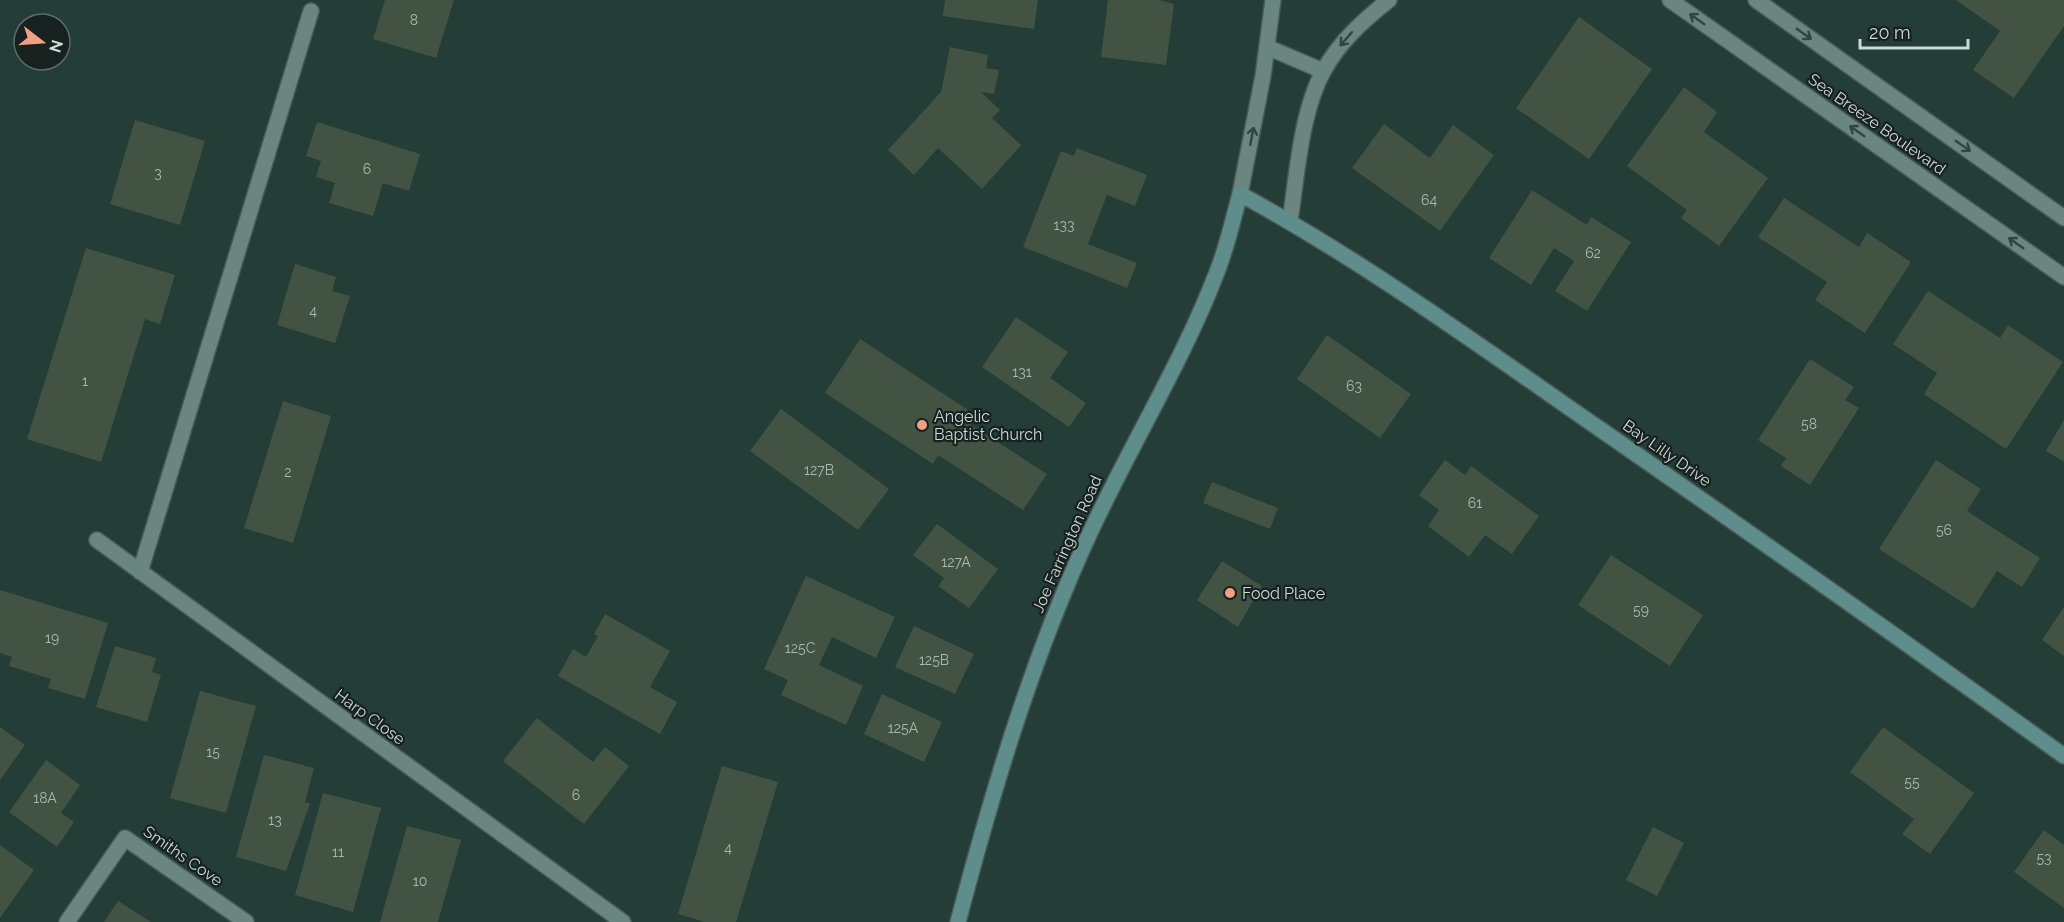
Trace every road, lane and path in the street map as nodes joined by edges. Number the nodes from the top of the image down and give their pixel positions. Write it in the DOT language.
graph roads {
  1 [pos="1273,0"];
  2 [pos="1389,0"];
  3 [pos="1670,0"];
  4 [pos="1756,0"];
  5 [pos="312,11"];
  6 [pos="1267,47"];
  7 [pos="1323,71"];
  8 [pos="1240,194"];
  9 [pos="2064,218"];
  10 [pos="1290,222"];
  11 [pos="2064,277"];
  12 [pos="97,540"];
  13 [pos="140,572"];
  14 [pos="2064,756"];
  15 [pos="67,922"];
  16 [pos="246,922"];
  17 [pos="623,922"];
  18 [pos="958,922"];
  1 -- 6 [label="street"];
  2 -- 7 [label="street, one-way"];
  11 -- 3 [label="street, Sea Breeze Boulevard, one-way"];
  4 -- 9 [label="street, Sea Breeze Boulevard, one-way"];
  5 -- 13 [label="street"];
  6 -- 7 [label="street"];
  8 -- 6 [label="street, one-way"];
  7 -- 10 [label="street"];
  8 -- 10 [label="main road, Bay Lilly Drive"];
  8 -- 18 [label="main road, Joe Farrington Road"];
  10 -- 14 [label="main road, Bay Lilly Drive"];
  12 -- 13 [label="street, Harp Close"];
  13 -- 17 [label="street, Harp Close"];
  15 -- 16 [label="street, Smiths Cove"];
}
